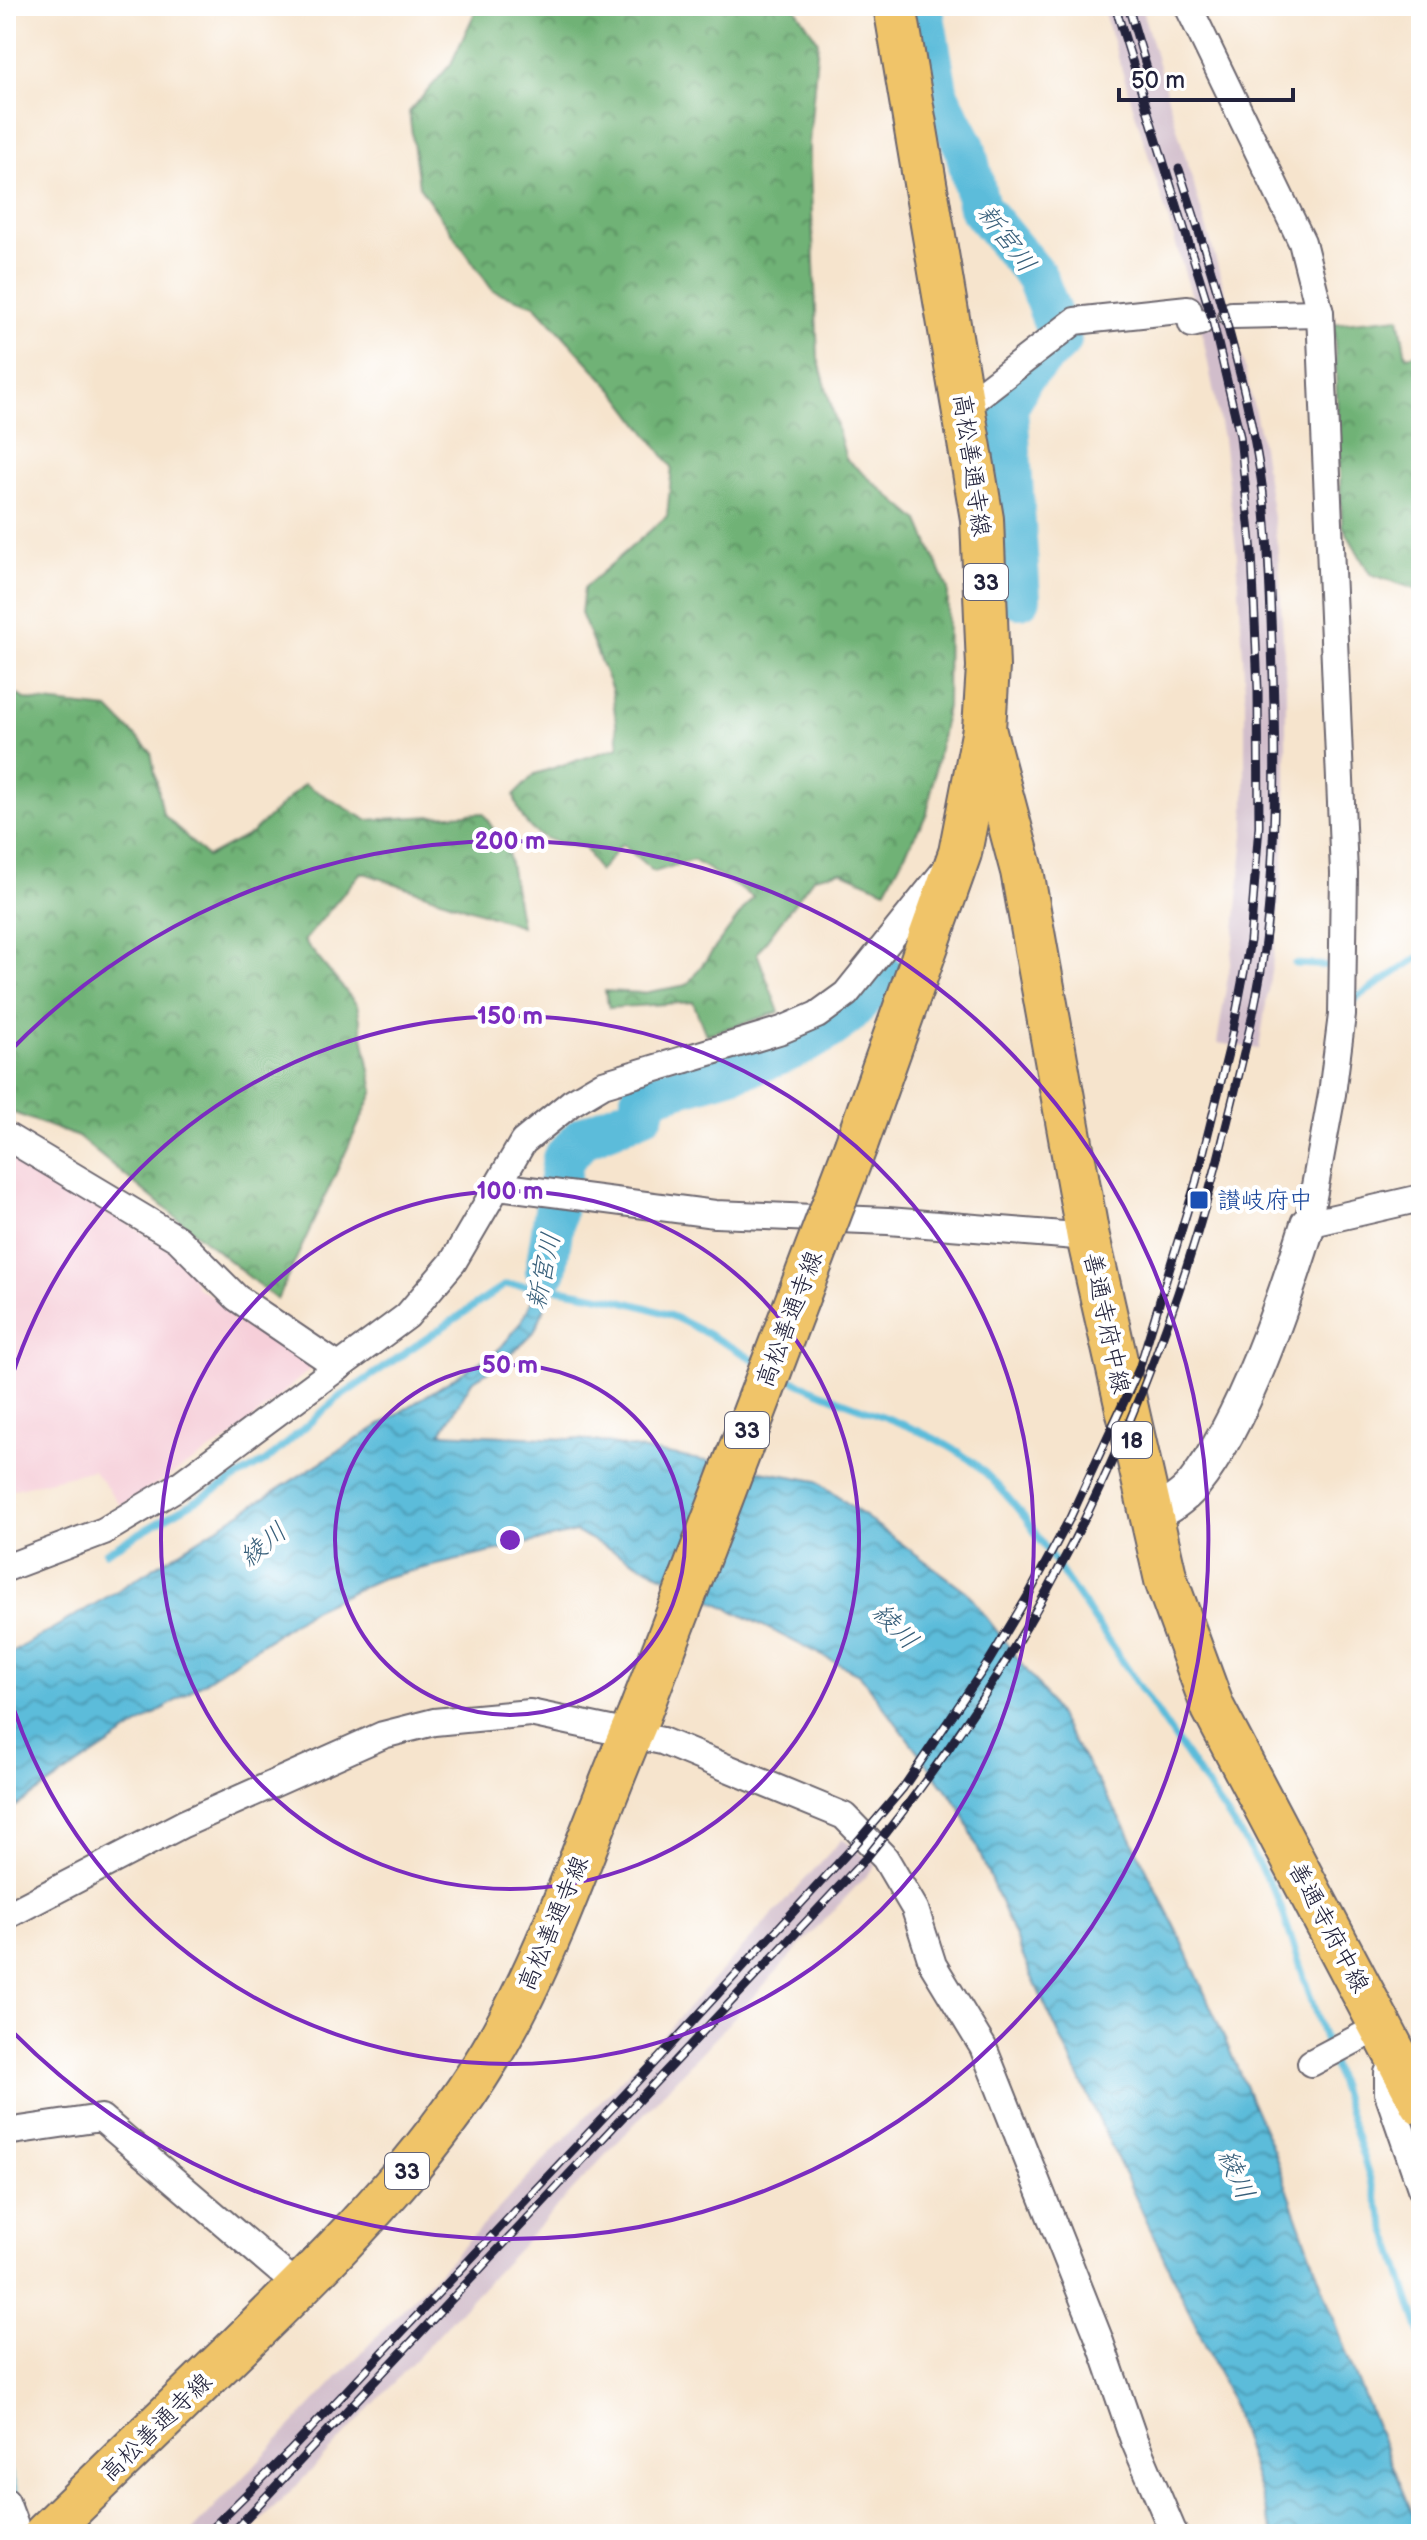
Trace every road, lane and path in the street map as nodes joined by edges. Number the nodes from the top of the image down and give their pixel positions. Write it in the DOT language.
graph roads {
  1 [pos="895,6"];
  2 [pos="1188,6"];
  3 [pos="1320,313"];
  4 [pos="1232,315"];
  5 [pos="1200,322"];
  6 [pos="965,406"];
  7 [pos="984,729"];
  8 [pos="1017,852"];
  9 [pos="960,853"];
  10 [pos="6,1136"];
  11 [pos="498,1186"];
  12 [pos="1421,1198"];
  13 [pos="1308,1224"];
  14 [pos="1088,1237"];
  15 [pos="339,1367"];
  16 [pos="1149,1516"];
  17 [pos="9,1563"];
  18 [pos="634,1725"];
  19 [pos="6,1916"];
  20 [pos="1381,2026"];
  21 [pos="1326,2055"];
  22 [pos="1411,2058"];
  23 [pos="1421,2103"];
  24 [pos="6,2132"];
  25 [pos="1421,2188"];
  26 [pos="299,2287"];
  27 [pos="6,2502"];
  28 [pos="18,2534"];
  29 [pos="45,2534"];
  30 [pos="1174,2534"];
  1 -- 6 [label="main road, 高松善通寺線 / 33"];
  2 -- 3 [label="street"];
  3 -- 4 [label="street"];
  3 -- 13 [label="street"];
  5 -- 6 [label="street"];
  6 -- 7 [label="main road, 高松善通寺線 / 33"];
  7 -- 8 [label="main road, 善通寺府中線 / 18"];
  7 -- 9 [label="main road, 高松善通寺線 / 33"];
  8 -- 9 [label="main road"];
  8 -- 14 [label="main road, 善通寺府中線 / 18"];
  9 -- 11 [label="street"];
  9 -- 18 [label="main road, 高松善通寺線 / 33, bridge"];
  10 -- 15 [label="street"];
  11 -- 14 [label="street"];
  11 -- 15 [label="street"];
  12 -- 13 [label="street"];
  13 -- 16 [label="street"];
  14 -- 16 [label="main road, 善通寺府中線 / 18"];
  15 -- 17 [label="street"];
  16 -- 20 [label="main road, 善通寺府中線 / 18"];
  18 -- 19 [label="street"];
  18 -- 26 [label="main road, 高松善通寺線 / 33"];
  18 -- 30 [label="street"];
  20 -- 21 [label="street"];
  20 -- 22 [label="main road, 善通寺府中線 / 18"];
  22 -- 23 [label="main road, 善通寺府中線 / 18"];
  22 -- 25 [label="street"];
  24 -- 26 [label="street"];
  26 -- 29 [label="main road, 高松善通寺線 / 33"];
  27 -- 28 [label="street"];
}
